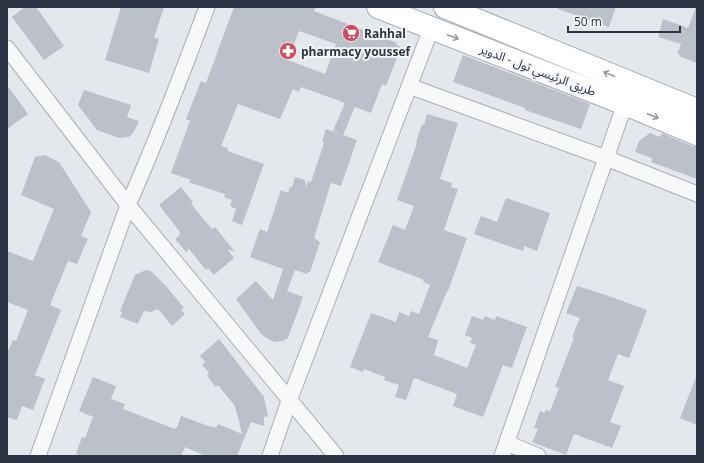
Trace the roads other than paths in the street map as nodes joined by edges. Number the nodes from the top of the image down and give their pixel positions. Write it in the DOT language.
graph roads {
  1 [pos="207,7"];
  2 [pos="378,7"];
  3 [pos="445,7"];
  4 [pos="431,29"];
  5 [pos="7,48"];
  6 [pos="632,83"];
  7 [pos="409,86"];
  8 [pos="626,104"];
  9 [pos="697,110"];
  10 [pos="697,134"];
  11 [pos="606,158"];
  12 [pos="697,194"];
  13 [pos="128,205"];
  14 [pos="289,400"];
  15 [pos="504,450"];
  16 [pos="38,456"];
  17 [pos="270,456"];
  18 [pos="336,456"];
  19 [pos="538,456"];
  1 -- 13 [label="street"];
  2 -- 4 [label="main road, طريق الرئيسي تول - الدوير"];
  6 -- 3 [label="main road, طريق الرئيسي تول - الدوير, one-way"];
  4 -- 7 [label="street"];
  4 -- 8 [label="main road, طريق الرئيسي تول - الدوير, one-way"];
  5 -- 13 [label="street"];
  6 -- 8 [label="street"];
  6 -- 9 [label="main road, طريق الرئيسي تول - الدوير"];
  7 -- 11 [label="street"];
  7 -- 14 [label="street"];
  8 -- 10 [label="main road, طريق الرئيسي تول - الدوير, one-way"];
  8 -- 11 [label="street"];
  11 -- 12 [label="street"];
  11 -- 15 [label="street"];
  13 -- 14 [label="street"];
  13 -- 16 [label="street"];
  14 -- 17 [label="street"];
  14 -- 18 [label="street"];
  15 -- 19 [label="street"];
}
